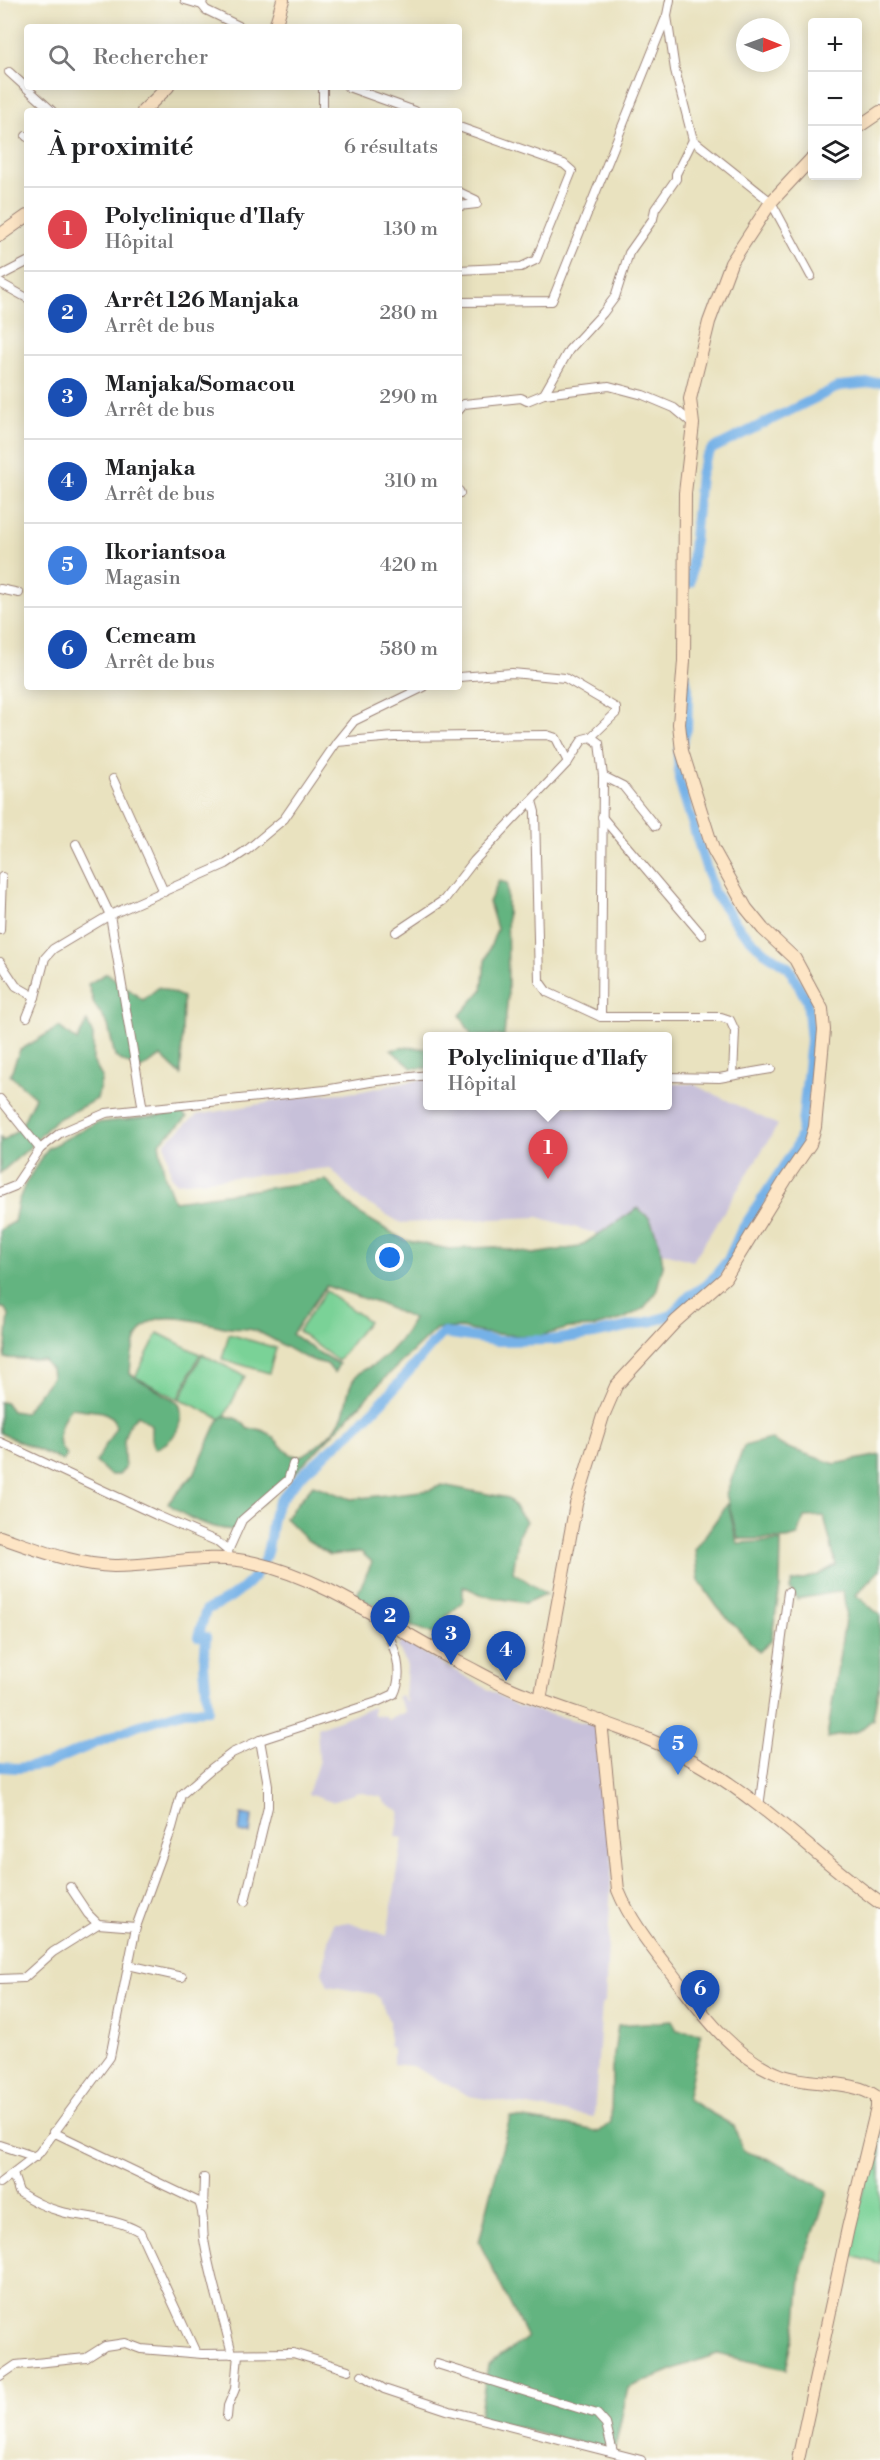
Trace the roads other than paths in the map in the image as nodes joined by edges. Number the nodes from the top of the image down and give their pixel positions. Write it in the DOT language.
graph roads {
  1 [pos="185,0"];
  2 [pos="283,0"];
  3 [pos="670,0"];
  4 [pos="202,2"];
  5 [pos="667,15"];
  6 [pos="235,24"];
  7 [pos="276,24"];
  8 [pos="9,72"];
  9 [pos="24,86"];
  10 [pos="29,90"];
  11 [pos="165,90"];
  12 [pos="323,90"];
  13 [pos="356,90"];
  14 [pos="49,108"];
  15 [pos="146,108"];
  16 [pos="323,108"];
  17 [pos="407,108"];
  18 [pos="880,112"];
  19 [pos="859,126"];
  20 [pos="462,128"];
  21 [pos="693,140"];
  22 [pos="808,163"];
  23 [pos="462,193"];
  24 [pos="771,202"];
  25 [pos="462,206"];
  26 [pos="24,218"];
  27 [pos="0,236"];
  28 [pos="24,264"];
  29 [pos="462,270"];
  30 [pos="0,276"];
  31 [pos="812,276"];
  32 [pos="0,283"];
  33 [pos="24,296"];
  34 [pos="462,302"];
  35 [pos="544,394"];
  36 [pos="462,406"];
  37 [pos="693,424"];
  38 [pos="0,589"];
  39 [pos="19,593"];
  40 [pos="462,677"];
  41 [pos="418,690"];
  42 [pos="591,737"];
  43 [pos="337,742"];
  44 [pos="568,762"];
  45 [pos="603,776"];
  46 [pos="113,779"];
  47 [pos="532,801"];
  48 [pos="602,817"];
  49 [pos="655,826"];
  50 [pos="76,844"];
  51 [pos="2,877"];
  52 [pos="164,892"];
  53 [pos="110,915"];
  54 [pos="0,930"];
  55 [pos="396,932"];
  56 [pos="702,935"];
  57 [pos="0,962"];
  58 [pos="35,997"];
  59 [pos="27,1017"];
  60 [pos="602,1017"];
  61 [pos="771,1069"];
  62 [pos="733,1075"];
  63 [pos="423,1076"];
  64 [pos="672,1077"];
  65 [pos="0,1099"];
  66 [pos="143,1110"];
  67 [pos="40,1149"];
  68 [pos="0,1192"];
  69 [pos="0,1442"];
  70 [pos="293,1464"];
  71 [pos="0,1537"];
  72 [pos="228,1555"];
  73 [pos="788,1592"];
  74 [pos="382,1619"];
  75 [pos="540,1700"];
  76 [pos="601,1721"];
  77 [pos="260,1740"];
  78 [pos="759,1807"];
  79 [pos="70,1887"];
  80 [pos="245,1901"];
  81 [pos="880,1903"];
  82 [pos="98,1924"];
  83 [pos="136,1927"];
  84 [pos="128,1965"];
  85 [pos="182,1977"];
  86 [pos="0,1979"];
  87 [pos="865,2089"];
  88 [pos="880,2092"];
  89 [pos="53,2132"];
  90 [pos="0,2145"];
  91 [pos="36,2157"];
  92 [pos="13,2174"];
  93 [pos="204,2178"];
  94 [pos="0,2183"];
  95 [pos="202,2209"];
  96 [pos="196,2353"];
  97 [pos="235,2354"];
  98 [pos="436,2364"];
  99 [pos="348,2370"];
  100 [pos="362,2375"];
  101 [pos="0,2376"];
  102 [pos="227,2417"];
  103 [pos="613,2452"];
  104 [pos="641,2460"];
  105 [pos="798,2460"];
  1 -- 4 [label="street"];
  2 -- 7 [label="street"];
  3 -- 5 [label="street"];
  4 -- 6 [label="street"];
  5 -- 21 [label="street"];
  5 -- 34 [label="street"];
  8 -- 9 [label="street"];
  10 -- 14 [label="street"];
  11 -- 15 [label="street"];
  12 -- 16 [label="street"];
  13 -- 17 [label="street"];
  18 -- 19 [label="street"];
  20 -- 29 [label="street"];
  21 -- 24 [label="street"];
  21 -- 35 [label="street"];
  22 -- 24 [label="street"];
  23 -- 25 [label="street"];
  24 -- 31 [label="street"];
  24 -- 37 [label="street"];
  26 -- 27 [label="street"];
  28 -- 30 [label="street"];
  32 -- 33 [label="street"];
  35 -- 36 [label="street"];
  35 -- 37 [label="street"];
  37 -- 75 [label="street"];
  38 -- 39 [label="street"];
  40 -- 42 [label="street"];
  41 -- 43 [label="street"];
  42 -- 44 [label="street"];
  42 -- 45 [label="street"];
  43 -- 44 [label="street"];
  43 -- 52 [label="street"];
  44 -- 47 [label="street"];
  45 -- 48 [label="street"];
  45 -- 49 [label="street"];
  46 -- 52 [label="street"];
  47 -- 55 [label="street"];
  47 -- 60 [label="street"];
  48 -- 56 [label="street"];
  48 -- 60 [label="street"];
  50 -- 53 [label="street"];
  51 -- 54 [label="street"];
  52 -- 53 [label="street"];
  53 -- 58 [label="street"];
  53 -- 66 [label="street"];
  57 -- 58 [label="street"];
  58 -- 59 [label="street"];
  60 -- 62 [label="street"];
  61 -- 62 [label="street"];
  62 -- 64 [label="street"];
  63 -- 66 [label="street"];
  65 -- 67 [label="street"];
  66 -- 67 [label="street"];
  67 -- 68 [label="street"];
  69 -- 72 [label="street"];
  70 -- 72 [label="street"];
  71 -- 72 [label="street"];
  72 -- 74 [label="street"];
  73 -- 78 [label="street"];
  74 -- 75 [label="street"];
  74 -- 77 [label="street"];
  75 -- 76 [label="street"];
  76 -- 78 [label="street"];
  76 -- 87 [label="street"];
  77 -- 80 [label="street"];
  77 -- 83 [label="street"];
  78 -- 81 [label="street"];
  79 -- 82 [label="street"];
  82 -- 83 [label="street"];
  82 -- 86 [label="street"];
  83 -- 84 [label="street"];
  84 -- 85 [label="street"];
  84 -- 89 [label="street"];
  87 -- 88 [label="street"];
  87 -- 105 [label="street"];
  89 -- 91 [label="street"];
  89 -- 95 [label="street"];
  90 -- 91 [label="street"];
  91 -- 92 [label="street"];
  92 -- 94 [label="street"];
  92 -- 96 [label="street"];
  93 -- 95 [label="street"];
  95 -- 97 [label="street"];
  96 -- 97 [label="street"];
  96 -- 101 [label="street"];
  97 -- 99 [label="street"];
  97 -- 102 [label="street"];
  98 -- 103 [label="street"];
  100 -- 103 [label="street"];
  103 -- 104 [label="street"];
}
